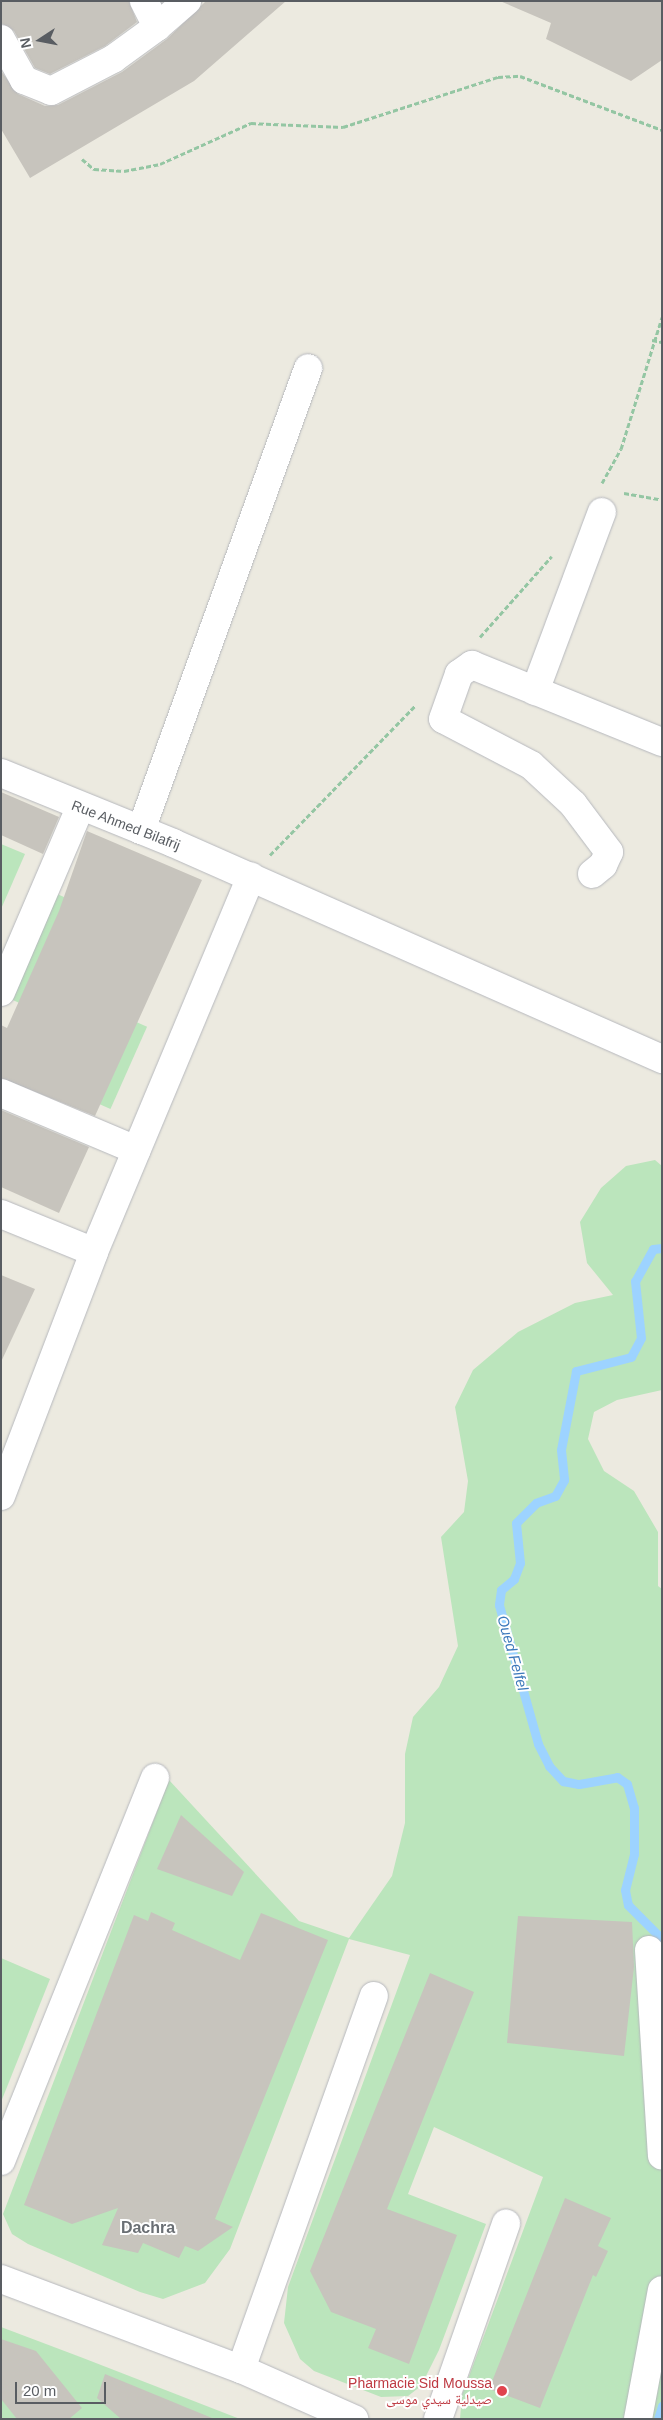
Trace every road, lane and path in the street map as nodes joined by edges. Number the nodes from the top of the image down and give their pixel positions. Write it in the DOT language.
graph roads {
  1 [pos="144,1"];
  2 [pos="187,1"];
  3 [pos="157,28"];
  4 [pos="1,39"];
  5 [pos="662,130"];
  6 [pos="82,159"];
  7 [pos="662,317"];
  8 [pos="652,340"];
  9 [pos="662,342"];
  10 [pos="308,368"];
  11 [pos="606,496"];
  12 [pos="662,500"];
  13 [pos="557,551"];
  14 [pos="476,642"];
  15 [pos="535,691"];
  16 [pos="424,696"];
  17 [pos="662,742"];
  18 [pos="1,773"];
  19 [pos="80,808"];
  20 [pos="141,830"];
  21 [pos="592,874"];
  22 [pos="251,877"];
  23 [pos="1,992"];
  24 [pos="662,1058"];
  25 [pos="1,1093"];
  26 [pos="136,1150"];
  27 [pos="1,1214"];
  28 [pos="94,1252"];
  29 [pos="1,1496"];
  30 [pos="155,1778"];
  31 [pos="649,1950"];
  32 [pos="374,1996"];
  33 [pos="662,2156"];
  34 [pos="1,2161"];
  35 [pos="506,2224"];
  36 [pos="1,2279"];
  37 [pos="662,2290"];
  38 [pos="241,2369"];
  39 [pos="354,2419"];
  40 [pos="438,2419"];
  41 [pos="638,2419"];
  1 -- 3 [label="street"];
  2 -- 3 [label="street"];
  3 -- 4 [label="street"];
  5 -- 6 [label="path"];
  7 -- 8 [label="path"];
  8 -- 9 [label="path"];
  8 -- 11 [label="path"];
  10 -- 20 [label="street"];
  11 -- 12 [label="path"];
  11 -- 15 [label="street"];
  13 -- 14 [label="path"];
  15 -- 17 [label="street"];
  15 -- 21 [label="street"];
  16 -- 22 [label="path"];
  18 -- 19 [label="street, Rue Ahmed Bilafrij"];
  19 -- 20 [label="street, Rue Ahmed Bilafrij"];
  19 -- 23 [label="street"];
  20 -- 22 [label="street, Rue Ahmed Bilafrij"];
  22 -- 24 [label="street, Rue Ahmed Bilafrij"];
  22 -- 26 [label="street"];
  25 -- 26 [label="street"];
  26 -- 28 [label="street"];
  27 -- 28 [label="street"];
  28 -- 29 [label="street"];
  30 -- 34 [label="street"];
  31 -- 33 [label="street"];
  32 -- 38 [label="street"];
  35 -- 40 [label="street"];
  36 -- 38 [label="street"];
  37 -- 41 [label="street"];
  38 -- 39 [label="street"];
}
